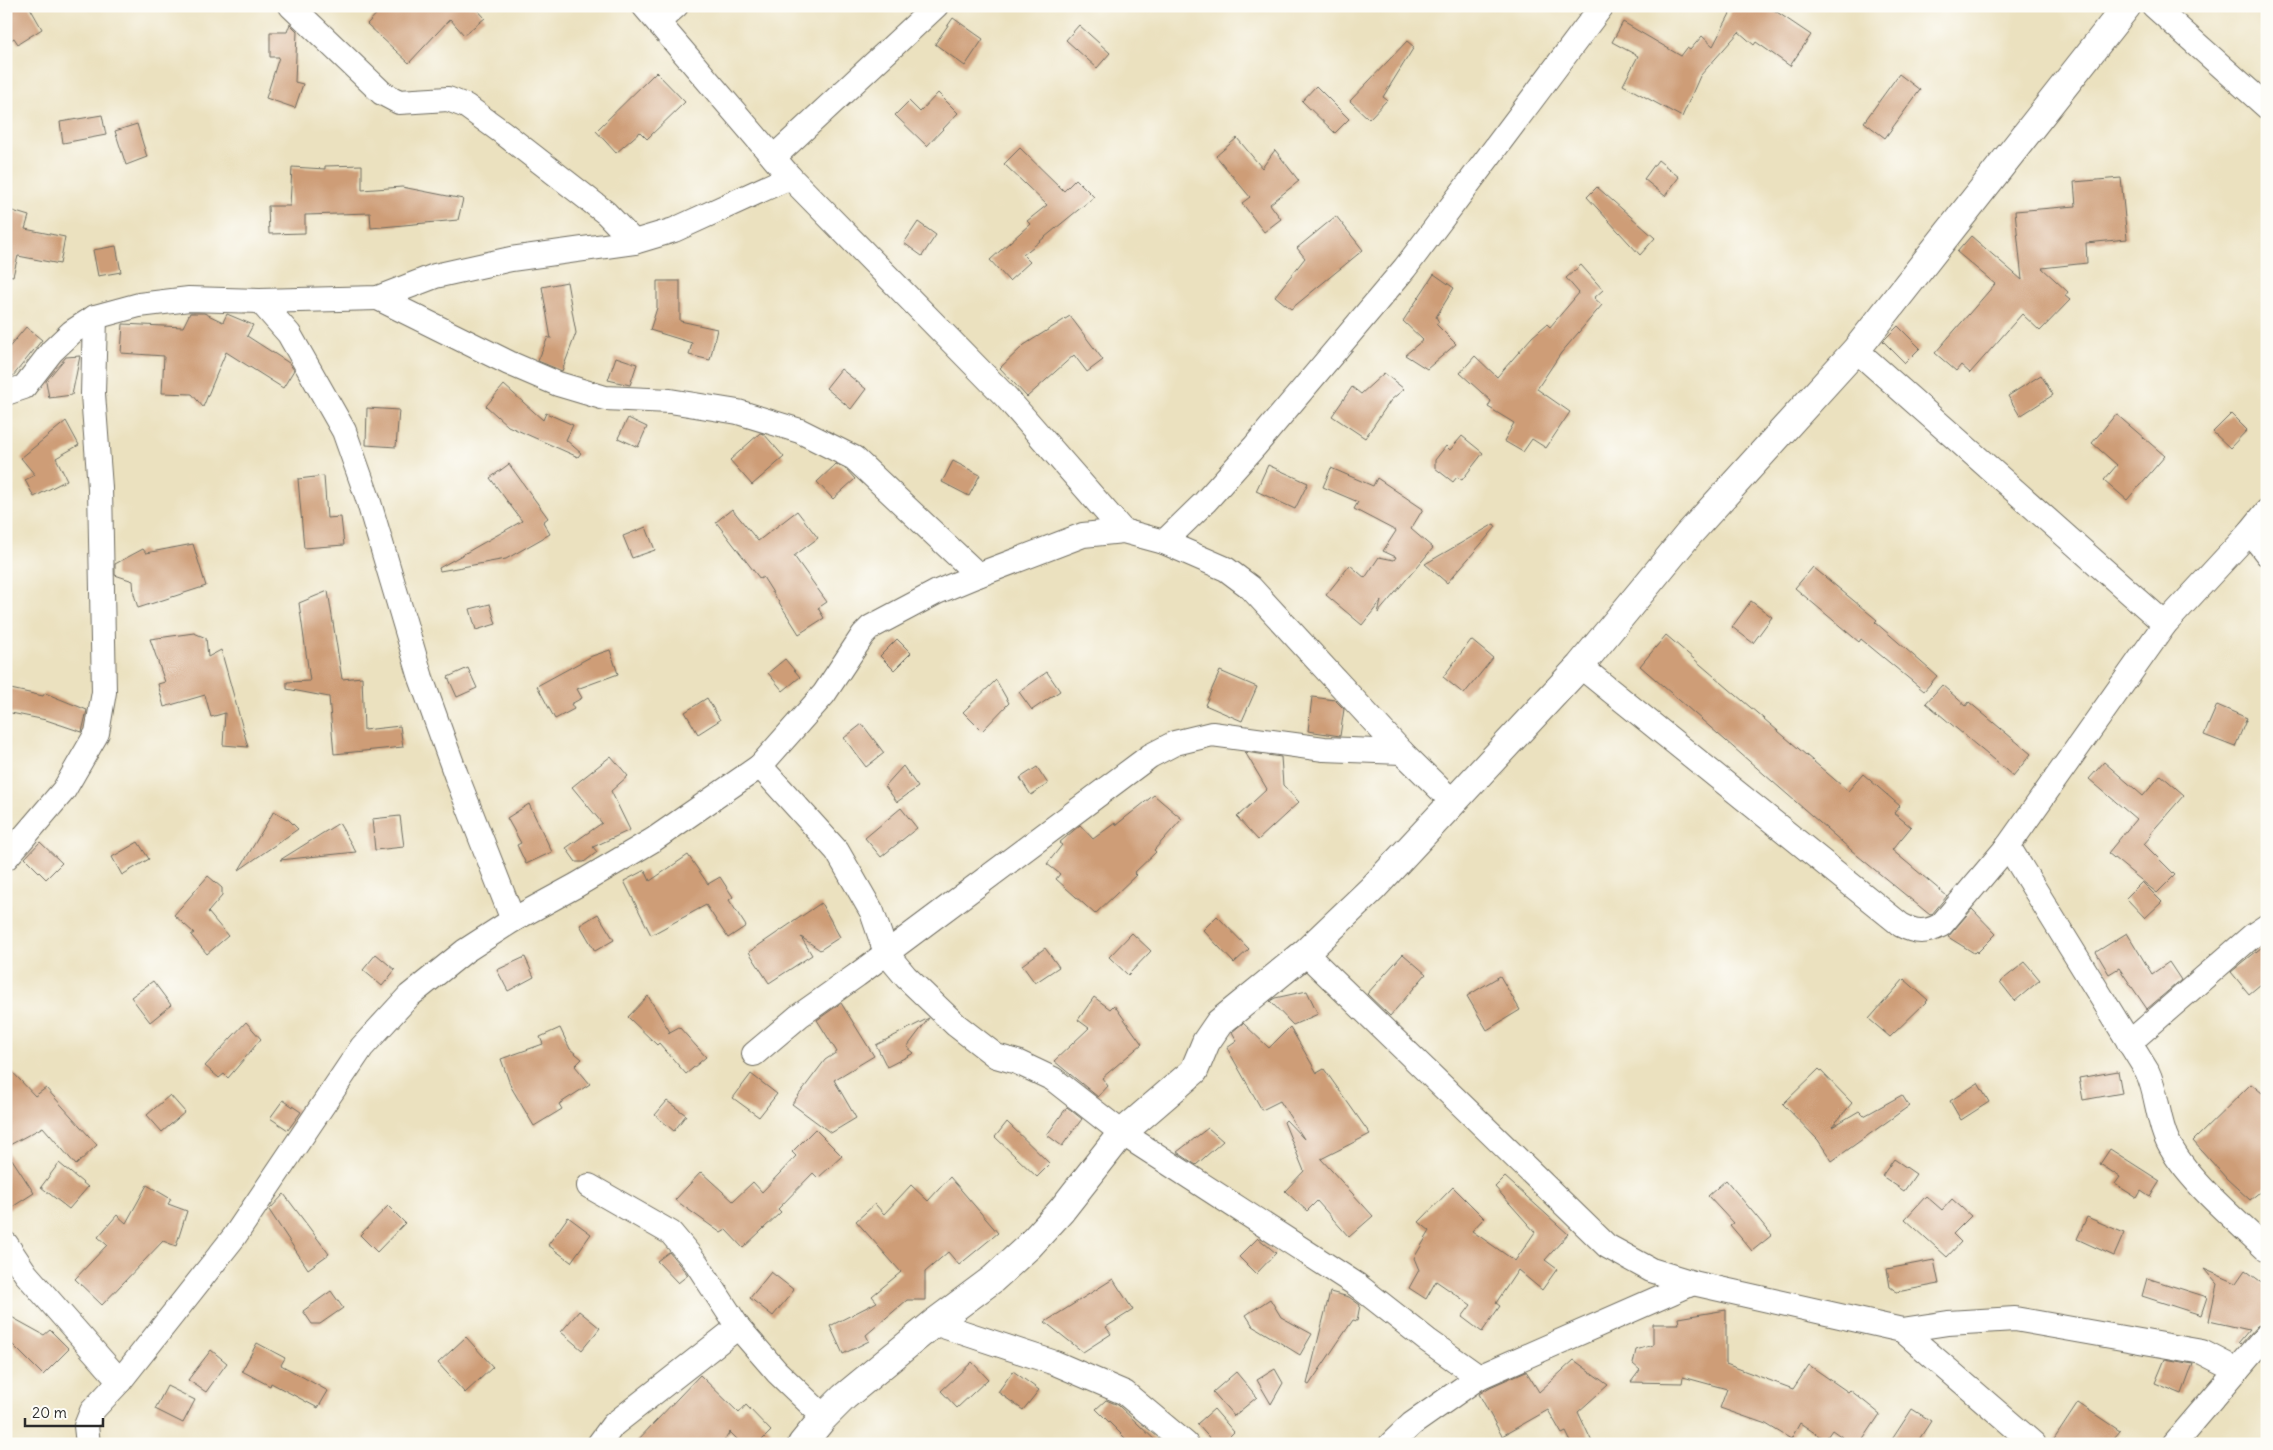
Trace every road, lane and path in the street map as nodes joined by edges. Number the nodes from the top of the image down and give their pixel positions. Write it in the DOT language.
graph roads {
  1 [pos="290,6"];
  2 [pos="676,6"];
  3 [pos="936,6"];
  4 [pos="1602,6"];
  5 [pos="2127,6"];
  6 [pos="2154,6"];
  7 [pos="651,14"];
  8 [pos="2267,107"];
  9 [pos="774,157"];
  10 [pos="790,177"];
  11 [pos="634,242"];
  12 [pos="378,298"];
  13 [pos="260,301"];
  14 [pos="95,317"];
  15 [pos="1856,350"];
  16 [pos="6,393"];
  17 [pos="2267,512"];
  18 [pos="1123,531"];
  19 [pos="2250,532"];
  20 [pos="1164,542"];
  21 [pos="2267,554"];
  22 [pos="978,575"];
  23 [pos="2165,624"];
  24 [pos="1580,666"];
  25 [pos="1402,752"];
  26 [pos="760,766"];
  27 [pos="1452,801"];
  28 [pos="2008,846"];
  29 [pos="6,858"];
  30 [pos="512,920"];
  31 [pos="2267,926"];
  32 [pos="886,952"];
  33 [pos="1305,953"];
  34 [pos="2129,1042"];
  35 [pos="754,1054"];
  36 [pos="1122,1133"];
  37 [pos="589,1186"];
  38 [pos="6,1244"];
  39 [pos="2267,1250"];
  40 [pos="1693,1283"];
  41 [pos="934,1323"];
  42 [pos="738,1328"];
  43 [pos="1902,1330"];
  44 [pos="2267,1335"];
  45 [pos="2237,1370"];
  46 [pos="1479,1376"];
  47 [pos="120,1381"];
  48 [pos="824,1417"];
  49 [pos="88,1444"];
  50 [pos="599,1444"];
  51 [pos="802,1444"];
  52 [pos="1186,1444"];
  53 [pos="1391,1444"];
  54 [pos="2034,1444"];
  55 [pos="2174,1444"];
  1 -- 11 [label="street"];
  2 -- 7 [label="street"];
  3 -- 9 [label="street"];
  4 -- 20 [label="street"];
  5 -- 15 [label="street"];
  6 -- 8 [label="street"];
  7 -- 9 [label="street"];
  9 -- 10 [label="street"];
  10 -- 11 [label="street"];
  10 -- 18 [label="street"];
  11 -- 12 [label="street"];
  12 -- 13 [label="street"];
  12 -- 22 [label="street"];
  13 -- 14 [label="street"];
  13 -- 30 [label="street"];
  14 -- 16 [label="street"];
  14 -- 29 [label="street"];
  15 -- 23 [label="street"];
  15 -- 24 [label="street"];
  17 -- 19 [label="street"];
  18 -- 20 [label="street"];
  18 -- 22 [label="street"];
  19 -- 21 [label="street"];
  19 -- 23 [label="street"];
  20 -- 25 [label="street"];
  22 -- 26 [label="street"];
  23 -- 28 [label="street"];
  24 -- 27 [label="street"];
  24 -- 28 [label="street"];
  25 -- 27 [label="street"];
  25 -- 32 [label="street"];
  26 -- 30 [label="street"];
  26 -- 32 [label="street"];
  27 -- 33 [label="street"];
  28 -- 34 [label="street"];
  30 -- 47 [label="street"];
  31 -- 34 [label="street"];
  32 -- 35 [label="street"];
  32 -- 36 [label="street"];
  33 -- 36 [label="street"];
  33 -- 40 [label="street"];
  34 -- 39 [label="street"];
  36 -- 41 [label="street"];
  36 -- 46 [label="street"];
  37 -- 42 [label="street"];
  38 -- 47 [label="street"];
  40 -- 43 [label="street"];
  40 -- 46 [label="street"];
  41 -- 48 [label="street"];
  41 -- 52 [label="street"];
  42 -- 48 [label="street"];
  42 -- 50 [label="street"];
  43 -- 45 [label="street"];
  43 -- 54 [label="street"];
  44 -- 45 [label="street"];
  45 -- 55 [label="street"];
  46 -- 53 [label="street"];
  47 -- 49 [label="street"];
  48 -- 51 [label="street"];
}
